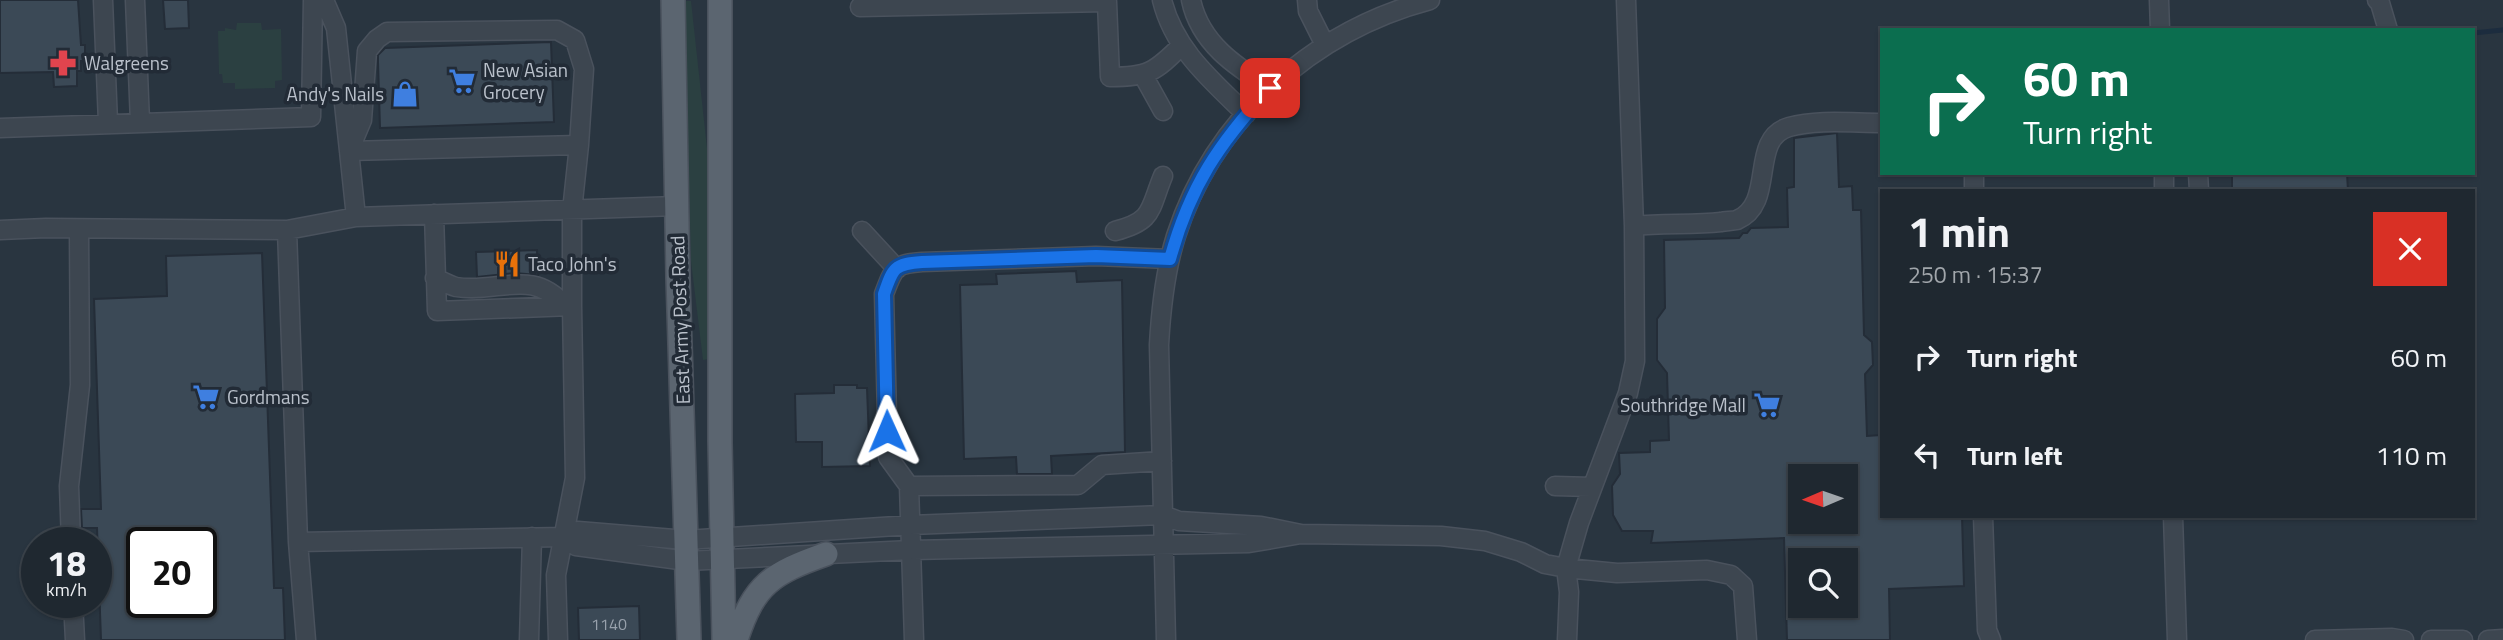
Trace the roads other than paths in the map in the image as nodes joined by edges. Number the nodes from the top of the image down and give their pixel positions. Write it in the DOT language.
graph roads {
  1 [pos="103,0"];
  2 [pos="135,0"];
  3 [pos="313,0"];
  4 [pos="324,0"];
  5 [pos="673,0"];
  6 [pos="720,0"];
  7 [pos="1162,0"];
  8 [pos="1191,0"];
  9 [pos="1307,0"];
  10 [pos="1430,0"];
  11 [pos="1626,0"];
  12 [pos="2159,0"];
  13 [pos="2377,0"];
  14 [pos="1107,1"];
  15 [pos="860,7"];
  16 [pos="2160,28"];
  17 [pos="2387,28"];
  18 [pos="1182,45"];
  19 [pos="1325,45"];
  20 [pos="1143,75"];
  21 [pos="1270,88"];
  22 [pos="1163,111"];
  23 [pos="1246,114"];
  24 [pos="140,122"];
  25 [pos="108,123"];
  26 [pos="1880,123"];
  27 [pos="0,128"];
  28 [pos="579,145"];
  29 [pos="349,151"];
  30 [pos="1163,176"];
  31 [pos="677,206"];
  32 [pos="572,211"];
  33 [pos="434,214"];
  34 [pos="356,216"];
  35 [pos="1634,226"];
  36 [pos="79,229"];
  37 [pos="0,230"];
  38 [pos="287,230"];
  39 [pos="862,231"];
  40 [pos="1115,231"];
  41 [pos="1170,259"];
  42 [pos="897,269"];
  43 [pos="435,278"];
  44 [pos="568,306"];
  45 [pos="1162,461"];
  46 [pos="909,486"];
  47 [pos="1555,486"];
  48 [pos="1592,487"];
  49 [pos="1163,516"];
  50 [pos="1983,518"];
  51 [pos="2173,518"];
  52 [pos="911,524"];
  53 [pos="70,527"];
  54 [pos="1301,534"];
  55 [pos="532,537"];
  56 [pos="564,537"];
  57 [pos="298,542"];
  58 [pos="1164,544"];
  59 [pos="721,549"];
  60 [pos="911,550"];
  61 [pos="687,551"];
  62 [pos="826,554"];
  63 [pos="1566,568"];
  64 [pos="74,618"];
  65 [pos="2503,639"];
  66 [pos="75,640"];
  67 [pos="306,640"];
  68 [pos="529,640"];
  69 [pos="558,640"];
  70 [pos="689,640"];
  71 [pos="724,640"];
  72 [pos="736,640"];
  73 [pos="914,640"];
  74 [pos="1166,640"];
  75 [pos="1567,640"];
  76 [pos="1747,640"];
  77 [pos="1991,640"];
  78 [pos="2177,640"];
  79 [pos="2315,640"];
  80 [pos="2404,640"];
  81 [pos="2431,640"];
  82 [pos="2463,640"];
  83 [pos="2487,640"];
  1 -- 25 [label="lane"];
  2 -- 24 [label="lane"];
  3 -- 24 [label="lane"];
  4 -- 29 [label="lane"];
  5 -- 31 [label="main road, East Army Post Road"];
  6 -- 59 [label="main road, East Army Post Road"];
  7 -- 18 [label="lane"];
  8 -- 21 [label="lane"];
  9 -- 19 [label="lane"];
  10 -- 19 [label="lane"];
  11 -- 35 [label="lane"];
  12 -- 16 [label="lane"];
  13 -- 17 [label="lane"];
  14 -- 15 [label="lane"];
  14 -- 20 [label="lane"];
  18 -- 20 [label="lane"];
  18 -- 23 [label="lane"];
  19 -- 21 [label="lane"];
  20 -- 22 [label="lane"];
  21 -- 23 [label="lane"];
  23 -- 41 [label="lane"];
  24 -- 25 [label="lane"];
  25 -- 27 [label="lane"];
  26 -- 35 [label="lane"];
  28 -- 29 [label="lane"];
  28 -- 29 [label="lane"];
  28 -- 32 [label="lane"];
  29 -- 34 [label="lane"];
  30 -- 40 [label="lane"];
  31 -- 32 [label="lane"];
  31 -- 61 [label="main road, East Army Post Road"];
  32 -- 33 [label="lane"];
  32 -- 44 [label="lane"];
  33 -- 34 [label="lane"];
  33 -- 43 [label="lane"];
  34 -- 38 [label="lane"];
  35 -- 48 [label="lane"];
  36 -- 37 [label="lane"];
  36 -- 38 [label="lane"];
  36 -- 53 [label="lane"];
  38 -- 57 [label="lane"];
  39 -- 42 [label="lane"];
  41 -- 42 [label="lane"];
  41 -- 45 [label="lane"];
  42 -- 46 [label="lane"];
  43 -- 44 [label="lane"];
  43 -- 44 [label="lane"];
  44 -- 56 [label="lane"];
  45 -- 46 [label="lane"];
  45 -- 49 [label="lane"];
  46 -- 52 [label="lane"];
  47 -- 48 [label="lane"];
  48 -- 63 [label="lane"];
  49 -- 52 [label="lane"];
  49 -- 54 [label="lane"];
  49 -- 58 [label="lane"];
  50 -- 77 [label="lane"];
  51 -- 78 [label="lane"];
  52 -- 59 [label="lane"];
  52 -- 60 [label="lane"];
  54 -- 58 [label="lane"];
  54 -- 63 [label="lane"];
  55 -- 56 [label="lane"];
  55 -- 57 [label="lane"];
  55 -- 68 [label="lane"];
  56 -- 61 [label="lane"];
  56 -- 69 [label="lane"];
  57 -- 67 [label="lane"];
  58 -- 60 [label="lane"];
  58 -- 74 [label="lane"];
  59 -- 61 [label="lane"];
  59 -- 62 [label="lane"];
  59 -- 71 [label="main road, East Army Post Road"];
  60 -- 62 [label="lane"];
  60 -- 73 [label="lane"];
  61 -- 70 [label="main road, East Army Post Road"];
  62 -- 72 [label="main road"];
  63 -- 75 [label="lane"];
  63 -- 76 [label="lane"];
  64 -- 66 [label="lane"];
  65 -- 83 [label="lane"];
  79 -- 80 [label="lane"];
  81 -- 82 [label="lane"];
}
